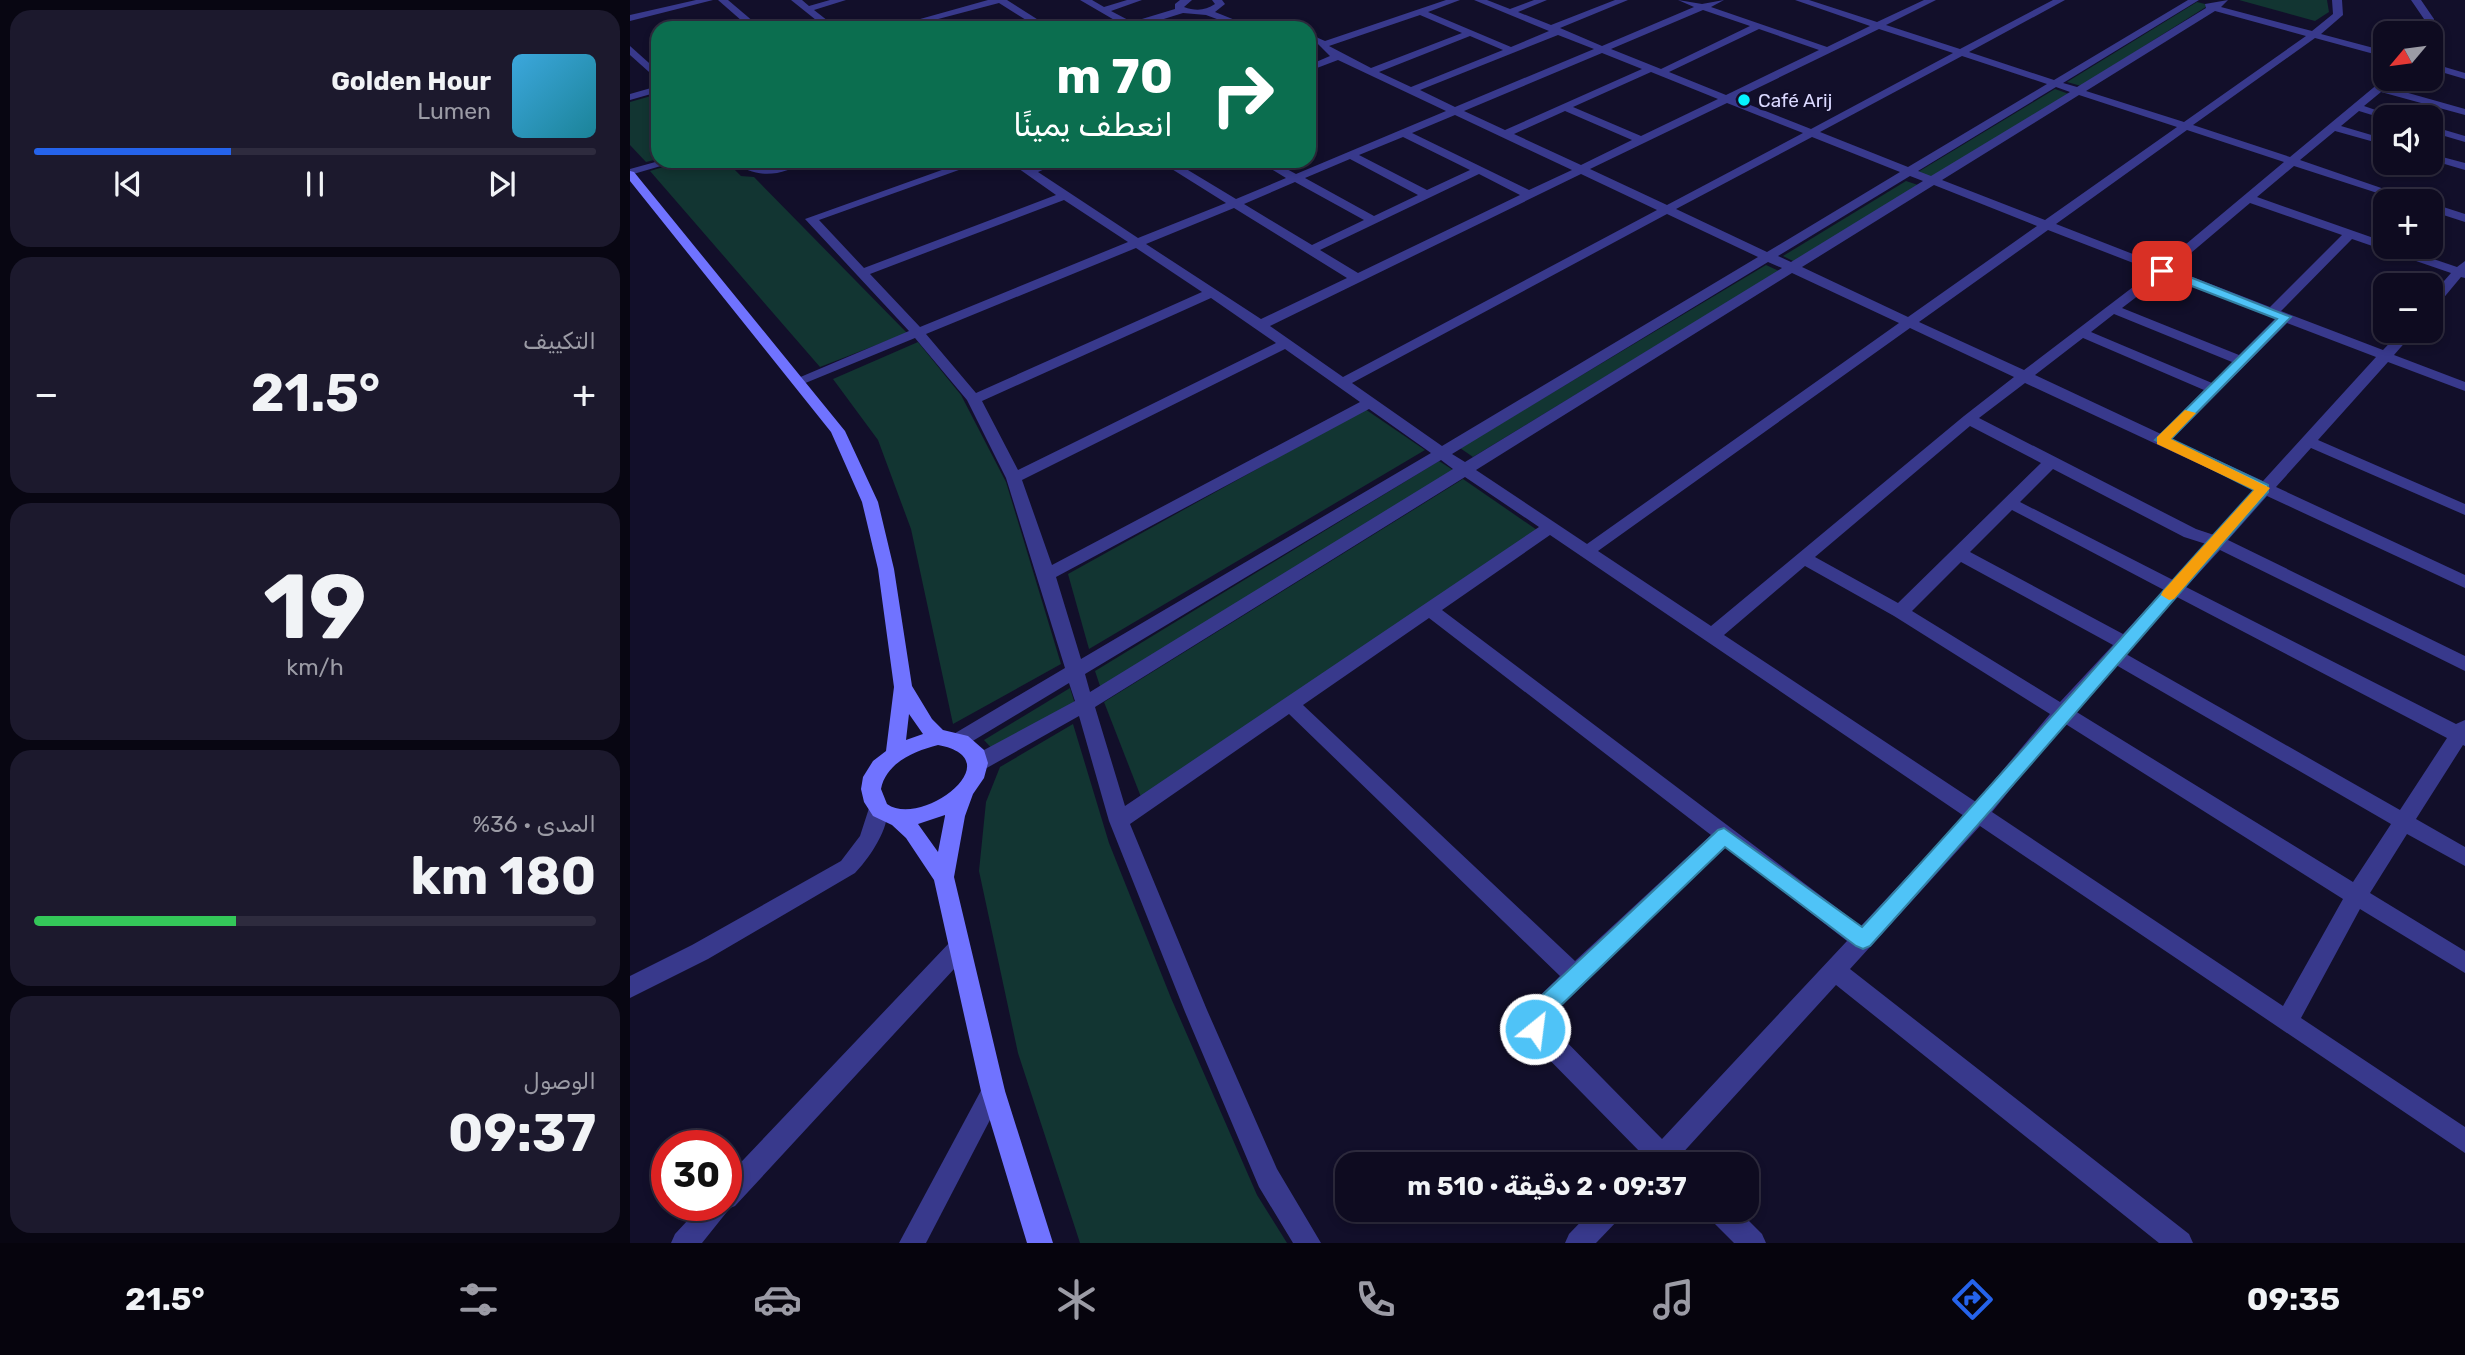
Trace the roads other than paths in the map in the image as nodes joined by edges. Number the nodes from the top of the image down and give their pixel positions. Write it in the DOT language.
graph roads {
  1 [pos="708,0"];
  2 [pos="723,0"];
  3 [pos="796,0"];
  4 [pos="841,0"];
  5 [pos="999,0"];
  6 [pos="1085,0"];
  7 [pos="1137,0"];
  8 [pos="1186,0"];
  9 [pos="1217,0"];
  10 [pos="1430,0"];
  11 [pos="1455,0"];
  12 [pos="1479,0"];
  13 [pos="1542,0"];
  14 [pos="1623,0"];
  15 [pos="1683,0"];
  16 [pos="1719,0"];
  17 [pos="1800,0"];
  18 [pos="1928,0"];
  19 [pos="2060,0"];
  20 [pos="2191,0"];
  21 [pos="2337,0"];
  22 [pos="2416,0"];
  23 [pos="2219,3"];
  24 [pos="1441,5"];
  25 [pos="1702,7"];
  26 [pos="807,9"];
  27 [pos="1103,10"];
  28 [pos="1182,10"];
  29 [pos="1208,12"];
  30 [pos="1420,12"];
  31 [pos="1511,12"];
  32 [pos="630,18"];
  33 [pos="748,21"];
  34 [pos="823,21"];
  35 [pos="920,21"];
  36 [pos="1034,21"];
  37 [pos="1119,21"];
  38 [pos="1147,21"];
  39 [pos="1232,21"];
  40 [pos="2429,21"];
  41 [pos="1877,25"];
  42 [pos="1758,26"];
  43 [pos="1555,29"];
  44 [pos="2320,31"];
  45 [pos="1470,33"];
  46 [pos="1316,40"];
  47 [pos="2373,42"];
  48 [pos="1323,46"];
  49 [pos="1604,48"];
  50 [pos="630,50"];
  51 [pos="1511,50"];
  52 [pos="1828,50"];
  53 [pos="2373,50"];
  54 [pos="1960,52"];
  55 [pos="1340,56"];
  56 [pos="2443,61"];
  57 [pos="1316,65"];
  58 [pos="2465,67"];
  59 [pos="651,70"];
  60 [pos="1657,70"];
  61 [pos="2443,70"];
  62 [pos="1372,71"];
  63 [pos="2465,76"];
  64 [pos="2056,84"];
  65 [pos="1412,90"];
  66 [pos="651,91"];
  67 [pos="2376,91"];
  68 [pos="2406,91"];
  69 [pos="2079,92"];
  70 [pos="630,97"];
  71 [pos="1729,99"];
  72 [pos="1564,107"];
  73 [pos="2357,107"];
  74 [pos="1456,111"];
  75 [pos="2373,112"];
  76 [pos="2465,113"];
  77 [pos="2185,126"];
  78 [pos="2334,127"];
  79 [pos="1813,132"];
  80 [pos="1403,133"];
  81 [pos="2443,133"];
  82 [pos="1505,134"];
  83 [pos="2373,138"];
  84 [pos="2465,139"];
  85 [pos="1643,141"];
  86 [pos="1350,155"];
  87 [pos="2443,160"];
  88 [pos="2292,161"];
  89 [pos="2463,164"];
  90 [pos="651,167"];
  91 [pos="749,168"];
  92 [pos="775,168"];
  93 [pos="958,168"];
  94 [pos="1025,168"];
  95 [pos="1177,168"];
  96 [pos="1277,168"];
  97 [pos="1479,170"];
  98 [pos="1582,170"];
  99 [pos="1910,172"];
  100 [pos="630,173"];
  101 [pos="1296,178"];
  102 [pos="1934,181"];
  103 [pos="2377,189"];
  104 [pos="1066,195"];
  105 [pos="1427,195"];
  106 [pos="1530,195"];
  107 [pos="2248,198"];
  108 [pos="1236,203"];
  109 [pos="1667,210"];
  110 [pos="2443,211"];
  111 [pos="2465,218"];
  112 [pos="1373,220"];
  113 [pos="2047,225"];
  114 [pos="2350,234"];
  115 [pos="2373,242"];
  116 [pos="1138,244"];
  117 [pos="1311,250"];
  118 [pos="1769,257"];
  119 [pos="2428,259"];
  120 [pos="1793,269"];
  121 [pos="2463,270"];
  122 [pos="2162,271"];
  123 [pos="861,273"];
  124 [pos="1357,278"];
  125 [pos="2443,291"];
  126 [pos="1211,293"];
  127 [pos="2113,309"];
  128 [pos="2278,315"];
  129 [pos="1908,321"];
  130 [pos="1260,326"];
  131 [pos="917,332"];
  132 [pos="2082,333"];
  133 [pos="2397,343"];
  134 [pos="1286,344"];
  135 [pos="2386,356"];
  136 [pos="2242,361"];
  137 [pos="2027,376"];
  138 [pos="798,381"];
  139 [pos="1342,383"];
  140 [pos="2465,387"];
  141 [pos="2214,389"];
  142 [pos="974,399"];
  143 [pos="1370,403"];
  144 [pos="1969,419"];
  145 [pos="2162,440"];
  146 [pos="2308,441"];
  147 [pos="1442,453"];
  148 [pos="2052,461"];
  149 [pos="1465,470"];
  150 [pos="1014,478"];
  151 [pos="2263,488"];
  152 [pos="2012,504"];
  153 [pos="2465,510"];
  154 [pos="1552,526"];
  155 [pos="2216,541"];
  156 [pos="1589,550"];
  157 [pos="1960,554"];
  158 [pos="1805,559"];
  159 [pos="1047,575"];
  160 [pos="2465,582"];
  161 [pos="2176,587"];
  162 [pos="1429,610"];
  163 [pos="1900,612"];
  164 [pos="1713,634"];
  165 [pos="2120,649"];
  166 [pos="2465,664"];
  167 [pos="1073,672"];
  168 [pos="904,687"];
  169 [pos="1085,704"];
  170 [pos="1290,704"];
  171 [pos="2062,713"];
  172 [pos="2463,732"];
  173 [pos="938,737"];
  174 [pos="958,740"];
  175 [pos="895,753"];
  176 [pos="978,763"];
  177 [pos="966,791"];
  178 [pos="878,808"];
  179 [pos="1979,813"];
  180 [pos="899,818"];
  181 [pos="1119,821"];
  182 [pos="2401,821"];
  183 [pos="1724,836"];
  184 [pos="2465,857"];
  185 [pos="944,877"];
  186 [pos="2356,896"];
  187 [pos="1863,940"];
  188 [pos="959,948"];
  189 [pos="2465,963"];
  190 [pos="1834,970"];
  191 [pos="1575,976"];
  192 [pos="630,987"];
  193 [pos="2287,1021"];
  194 [pos="993,1091"];
  195 [pos="2465,1141"];
  196 [pos="1654,1152"];
  197 [pos="1671,1152"];
  198 [pos="742,1180"];
  199 [pos="704,1221"];
  200 [pos="1598,1222"];
  201 [pos="1731,1222"];
  202 [pos="684,1243"];
  203 [pos="912,1243"];
  204 [pos="1040,1243"];
  205 [pos="1308,1243"];
  206 [pos="1578,1243"];
  207 [pos="1753,1243"];
  208 [pos="2180,1243"];
  1 -- 32 [label="street"];
  2 -- 33 [label="street"];
  3 -- 26 [label="street"];
  4 -- 26 [label="street"];
  5 -- 35 [label="street"];
  5 -- 36 [label="street"];
  6 -- 27 [label="street"];
  7 -- 27 [label="street"];
  8 -- 28 [label="street"];
  9 -- 29 [label="street"];
  10 -- 24 [label="street"];
  11 -- 24 [label="street"];
  12 -- 31 [label="street"];
  13 -- 31 [label="street"];
  14 -- 43 [label="street"];
  15 -- 25 [label="street"];
  16 -- 25 [label="street"];
  17 -- 41 [label="street"];
  18 -- 41 [label="street"];
  19 -- 54 [label="street"];
  20 -- 23 [label="street"];
  20 -- 64 [label="street"];
  21 -- 44 [label="street"];
  22 -- 40 [label="street"];
  23 -- 44 [label="street"];
  23 -- 69 [label="street"];
  24 -- 30 [label="street"];
  25 -- 42 [label="street"];
  25 -- 49 [label="street"];
  26 -- 34 [label="street"];
  27 -- 37 [label="street"];
  28 -- 29 [label="street"];
  28 -- 38 [label="street"];
  29 -- 39 [label="street"];
  30 -- 45 [label="street"];
  30 -- 48 [label="street"];
  31 -- 43 [label="street"];
  41 -- 52 [label="street"];
  41 -- 54 [label="street"];
  42 -- 52 [label="street"];
  42 -- 60 [label="street"];
  43 -- 49 [label="street"];
  43 -- 51 [label="street"];
  44 -- 47 [label="street"];
  44 -- 53 [label="street"];
  44 -- 77 [label="street"];
  45 -- 51 [label="street"];
  45 -- 62 [label="street"];
  46 -- 48 [label="street"];
  48 -- 55 [label="street"];
  49 -- 60 [label="street"];
  49 -- 74 [label="street"];
  50 -- 59 [label="street"];
  51 -- 65 [label="street"];
  52 -- 71 [label="street"];
  54 -- 64 [label="street"];
  54 -- 79 [label="street"];
  55 -- 57 [label="street"];
  55 -- 62 [label="street"];
  56 -- 58 [label="street"];
  60 -- 71 [label="street"];
  60 -- 72 [label="street"];
  61 -- 63 [label="street"];
  62 -- 65 [label="street"];
  64 -- 69 [label="street"];
  64 -- 99 [label="street"];
  65 -- 74 [label="street"];
  66 -- 70 [label="street"];
  67 -- 73 [label="street"];
  68 -- 76 [label="street"];
  69 -- 77 [label="street"];
  69 -- 102 [label="street"];
  71 -- 79 [label="street"];
  71 -- 85 [label="street"];
  72 -- 82 [label="street"];
  72 -- 85 [label="street"];
  73 -- 75 [label="street"];
  73 -- 78 [label="street"];
  74 -- 80 [label="street"];
  74 -- 82 [label="street"];
  77 -- 88 [label="street"];
  77 -- 113 [label="street"];
  78 -- 83 [label="street"];
  78 -- 88 [label="street"];
  79 -- 99 [label="street"];
  79 -- 109 [label="street"];
  80 -- 86 [label="street"];
  80 -- 97 [label="street"];
  81 -- 84 [label="street"];
  82 -- 98 [label="street"];
  85 -- 98 [label="street"];
  86 -- 101 [label="street"];
  86 -- 105 [label="street"];
  87 -- 89 [label="street"];
  88 -- 103 [label="street"];
  88 -- 107 [label="street"];
  90 -- 100 [label="street"];
  91 -- 92 [label="street"];
  93 -- 123 [label="street"];
  94 -- 104 [label="street"];
  95 -- 108 [label="street"];
  96 -- 101 [label="street"];
  97 -- 105 [label="street"];
  97 -- 106 [label="street"];
  98 -- 106 [label="street"];
  98 -- 109 [label="street"];
  99 -- 102 [label="street"];
  99 -- 118 [label="street"];
  100 -- 138 [label="main road"];
  101 -- 108 [label="street"];
  101 -- 112 [label="street"];
  102 -- 113 [label="street"];
  102 -- 120 [label="street"];
  104 -- 116 [label="street"];
  104 -- 123 [label="street"];
  105 -- 112 [label="street"];
  106 -- 124 [label="street"];
  107 -- 114 [label="street"];
  107 -- 122 [label="street"];
  108 -- 116 [label="street"];
  108 -- 117 [label="street"];
  109 -- 118 [label="street"];
  109 -- 139 [label="street"];
  110 -- 111 [label="street"];
  112 -- 117 [label="street"];
  113 -- 122 [label="street"];
  113 -- 129 [label="street"];
  114 -- 115 [label="street"];
  114 -- 128 [label="street"];
  116 -- 126 [label="street"];
  116 -- 131 [label="street"];
  117 -- 124 [label="street"];
  118 -- 120 [label="street"];
  118 -- 147 [label="street"];
  119 -- 121 [label="street"];
  120 -- 129 [label="street"];
  120 -- 149 [label="street"];
  121 -- 125 [label="street"];
  122 -- 127 [label="street"];
  122 -- 128 [label="street"];
  123 -- 131 [label="street"];
  124 -- 130 [label="street"];
  126 -- 130 [label="street"];
  126 -- 142 [label="street"];
  127 -- 132 [label="street"];
  127 -- 136 [label="street"];
  128 -- 135 [label="street"];
  128 -- 136 [label="street"];
  129 -- 137 [label="street"];
  129 -- 156 [label="street"];
  130 -- 134 [label="street"];
  131 -- 138 [label="street"];
  131 -- 142 [label="street"];
  132 -- 137 [label="street"];
  132 -- 141 [label="street"];
  133 -- 135 [label="street"];
  134 -- 139 [label="street"];
  134 -- 150 [label="street"];
  135 -- 140 [label="street"];
  135 -- 146 [label="street"];
  136 -- 141 [label="street"];
  137 -- 144 [label="street"];
  137 -- 145 [label="street"];
  138 -- 168 [label="main road"];
  139 -- 143 [label="street"];
  141 -- 145 [label="street"];
  142 -- 150 [label="street"];
  143 -- 147 [label="street"];
  143 -- 159 [label="street"];
  144 -- 148 [label="street"];
  144 -- 158 [label="street"];
  145 -- 151 [label="street"];
  146 -- 151 [label="street"];
  146 -- 153 [label="street"];
  147 -- 149 [label="street"];
  147 -- 167 [label="street"];
  148 -- 152 [label="street"];
  148 -- 155 [label="street"];
  149 -- 154 [label="street"];
  149 -- 169 [label="street"];
  150 -- 159 [label="street"];
  151 -- 155 [label="street"];
  151 -- 160 [label="street"];
  152 -- 157 [label="street"];
  152 -- 161 [label="street"];
  154 -- 156 [label="street"];
  154 -- 162 [label="street"];
  155 -- 161 [label="street"];
  155 -- 166 [label="street"];
  156 -- 164 [label="street"];
  157 -- 163 [label="street"];
  157 -- 165 [label="street"];
  158 -- 163 [label="street"];
  158 -- 164 [label="street"];
  159 -- 167 [label="street"];
  161 -- 165 [label="street"];
  161 -- 172 [label="street"];
  162 -- 170 [label="street"];
  162 -- 183 [label="street"];
  163 -- 171 [label="street"];
  164 -- 179 [label="street"];
  165 -- 171 [label="street"];
  165 -- 182 [label="street"];
  167 -- 169 [label="street"];
  167 -- 174 [label="street"];
  168 -- 173 [label="main road"];
  168 -- 175 [label="main road"];
  169 -- 176 [label="street"];
  169 -- 181 [label="street"];
  170 -- 181 [label="street"];
  170 -- 191 [label="street"];
  171 -- 179 [label="street"];
  171 -- 186 [label="street"];
  172 -- 182 [label="street"];
  173 -- 174 [label="main road"];
  173 -- 175 [label="main road"];
  174 -- 176 [label="main road"];
  175 -- 178 [label="main road"];
  176 -- 177 [label="main road"];
  177 -- 180 [label="main road"];
  177 -- 185 [label="main road"];
  178 -- 180 [label="main road"];
  178 -- 192 [label="street"];
  179 -- 187 [label="street"];
  179 -- 193 [label="street"];
  180 -- 185 [label="main road"];
  181 -- 205 [label="street"];
  182 -- 184 [label="street"];
  182 -- 186 [label="street"];
  183 -- 187 [label="street"];
  183 -- 191 [label="street"];
  185 -- 188 [label="main road"];
  186 -- 189 [label="street"];
  186 -- 193 [label="street"];
  187 -- 190 [label="street"];
  188 -- 194 [label="main road"];
  188 -- 198 [label="street"];
  190 -- 197 [label="street"];
  190 -- 208 [label="street"];
  191 -- 196 [label="street"];
  193 -- 195 [label="street"];
  194 -- 203 [label="street"];
  194 -- 204 [label="main road"];
  199 -- 202 [label="street"];
  200 -- 206 [label="street"];
  201 -- 207 [label="street"];
}
